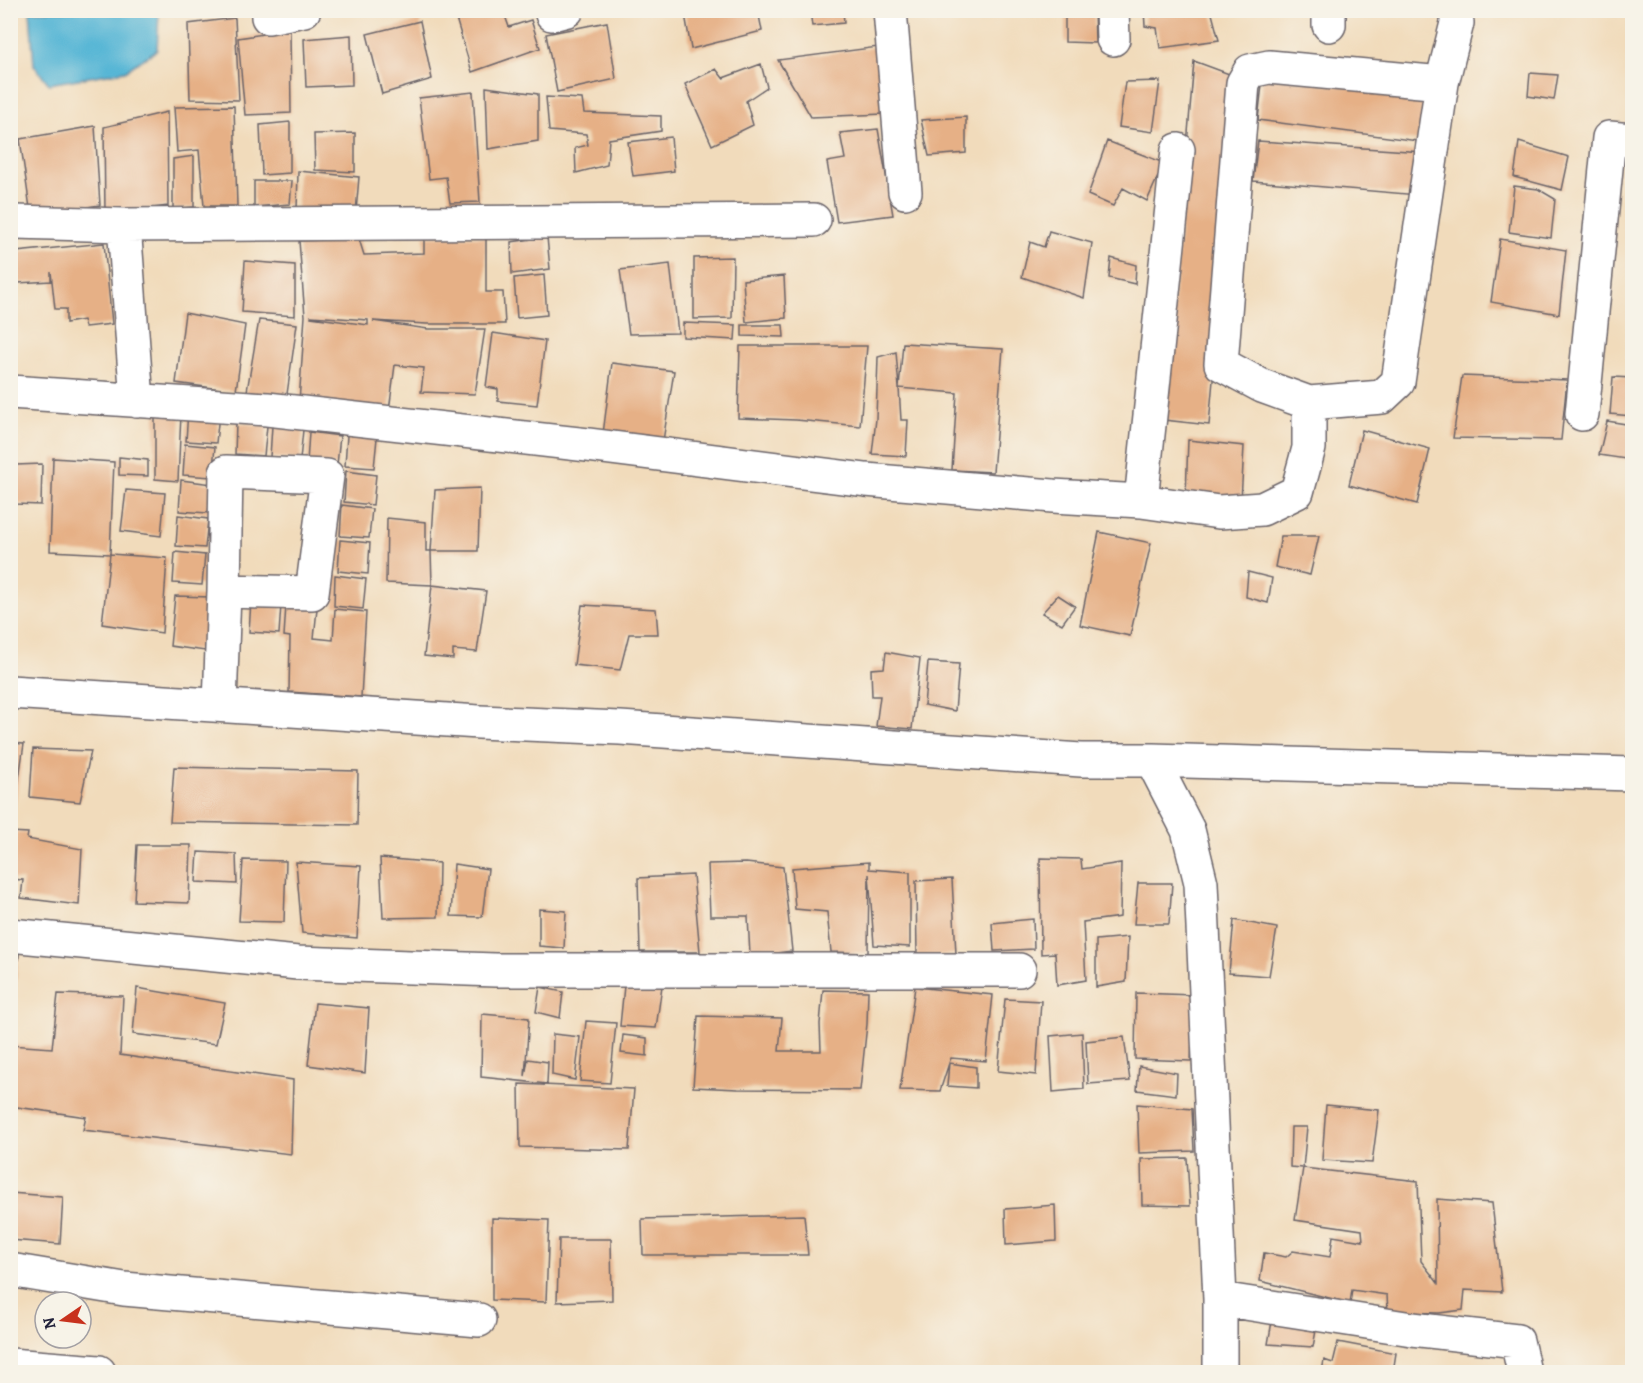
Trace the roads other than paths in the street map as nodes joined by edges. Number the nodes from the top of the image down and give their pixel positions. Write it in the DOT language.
graph roads {
  1 [pos="304,10"];
  2 [pos="551,10"];
  3 [pos="567,10"];
  4 [pos="890,10"];
  5 [pos="268,17"];
  6 [pos="1457,23"];
  7 [pos="1442,83"];
  8 [pos="1632,140"];
  9 [pos="1178,150"];
  10 [pos="905,192"];
  11 [pos="814,220"];
  12 [pos="15,222"];
  13 [pos="124,225"];
  14 [pos="10,392"];
  15 [pos="137,401"];
  16 [pos="1309,403"];
  17 [pos="1582,414"];
  18 [pos="1141,501"];
  19 [pos="224,591"];
  20 [pos="10,692"];
  21 [pos="220,705"];
  22 [pos="1152,760"];
  23 [pos="1632,774"];
  24 [pos="10,934"];
  25 [pos="1019,970"];
  26 [pos="10,1270"];
  27 [pos="1220,1299"];
  28 [pos="480,1320"];
  29 [pos="10,1365"];
  30 [pos="99,1372"];
  31 [pos="1220,1372"];
  32 [pos="1524,1372"];
  1 -- 5 [label="street"];
  2 -- 3 [label="street"];
  4 -- 10 [label="street"];
  6 -- 7 [label="street"];
  7 -- 16 [label="street"];
  7 -- 16 [label="street"];
  8 -- 17 [label="street"];
  9 -- 18 [label="street"];
  11 -- 13 [label="street"];
  12 -- 13 [label="street"];
  13 -- 15 [label="street"];
  14 -- 15 [label="street"];
  15 -- 18 [label="street"];
  16 -- 18 [label="street"];
  19 -- 19 [label="street"];
  19 -- 21 [label="street"];
  20 -- 21 [label="street"];
  21 -- 22 [label="street"];
  22 -- 23 [label="street"];
  22 -- 27 [label="street"];
  24 -- 25 [label="street"];
  26 -- 28 [label="street"];
  27 -- 31 [label="street"];
  27 -- 32 [label="street"];
  29 -- 30 [label="street"];
}
